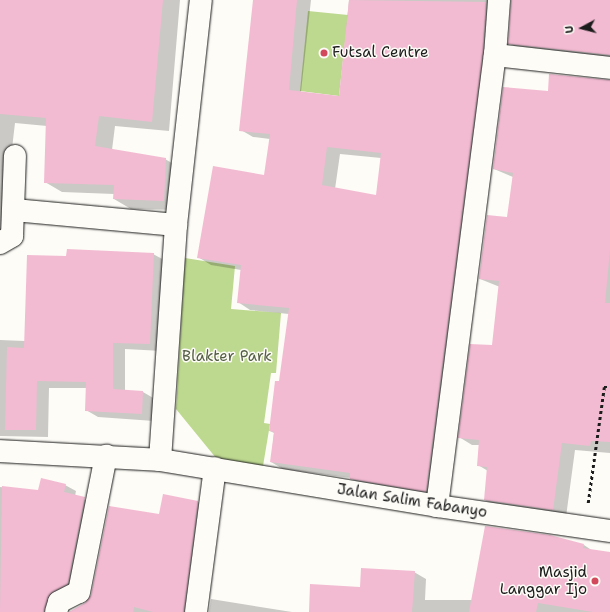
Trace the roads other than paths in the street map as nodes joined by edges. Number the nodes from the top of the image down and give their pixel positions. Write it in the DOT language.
graph roads {
  1 [pos="201,0"];
  2 [pos="500,0"];
  3 [pos="495,55"];
  4 [pos="610,68"];
  5 [pos="15,156"];
  6 [pos="14,210"];
  7 [pos="176,225"];
  8 [pos="0,243"];
  9 [pos="0,451"];
  10 [pos="106,456"];
  11 [pos="160,460"];
  12 [pos="215,468"];
  13 [pos="437,506"];
  14 [pos="610,531"];
  15 [pos="56,612"];
  16 [pos="196,612"];
  1 -- 7 [label="street"];
  2 -- 3 [label="street"];
  3 -- 4 [label="street"];
  3 -- 13 [label="street"];
  5 -- 6 [label="street"];
  6 -- 7 [label="street"];
  6 -- 8 [label="street"];
  7 -- 11 [label="street"];
  9 -- 10 [label="street, Jalan Salim Fabanyo"];
  10 -- 11 [label="street, Jalan Salim Fabanyo"];
  10 -- 15 [label="street"];
  11 -- 12 [label="street, Jalan Salim Fabanyo"];
  12 -- 13 [label="street, Jalan Salim Fabanyo"];
  12 -- 16 [label="street"];
  13 -- 14 [label="street, Jalan Salim Fabanyo"];
}
